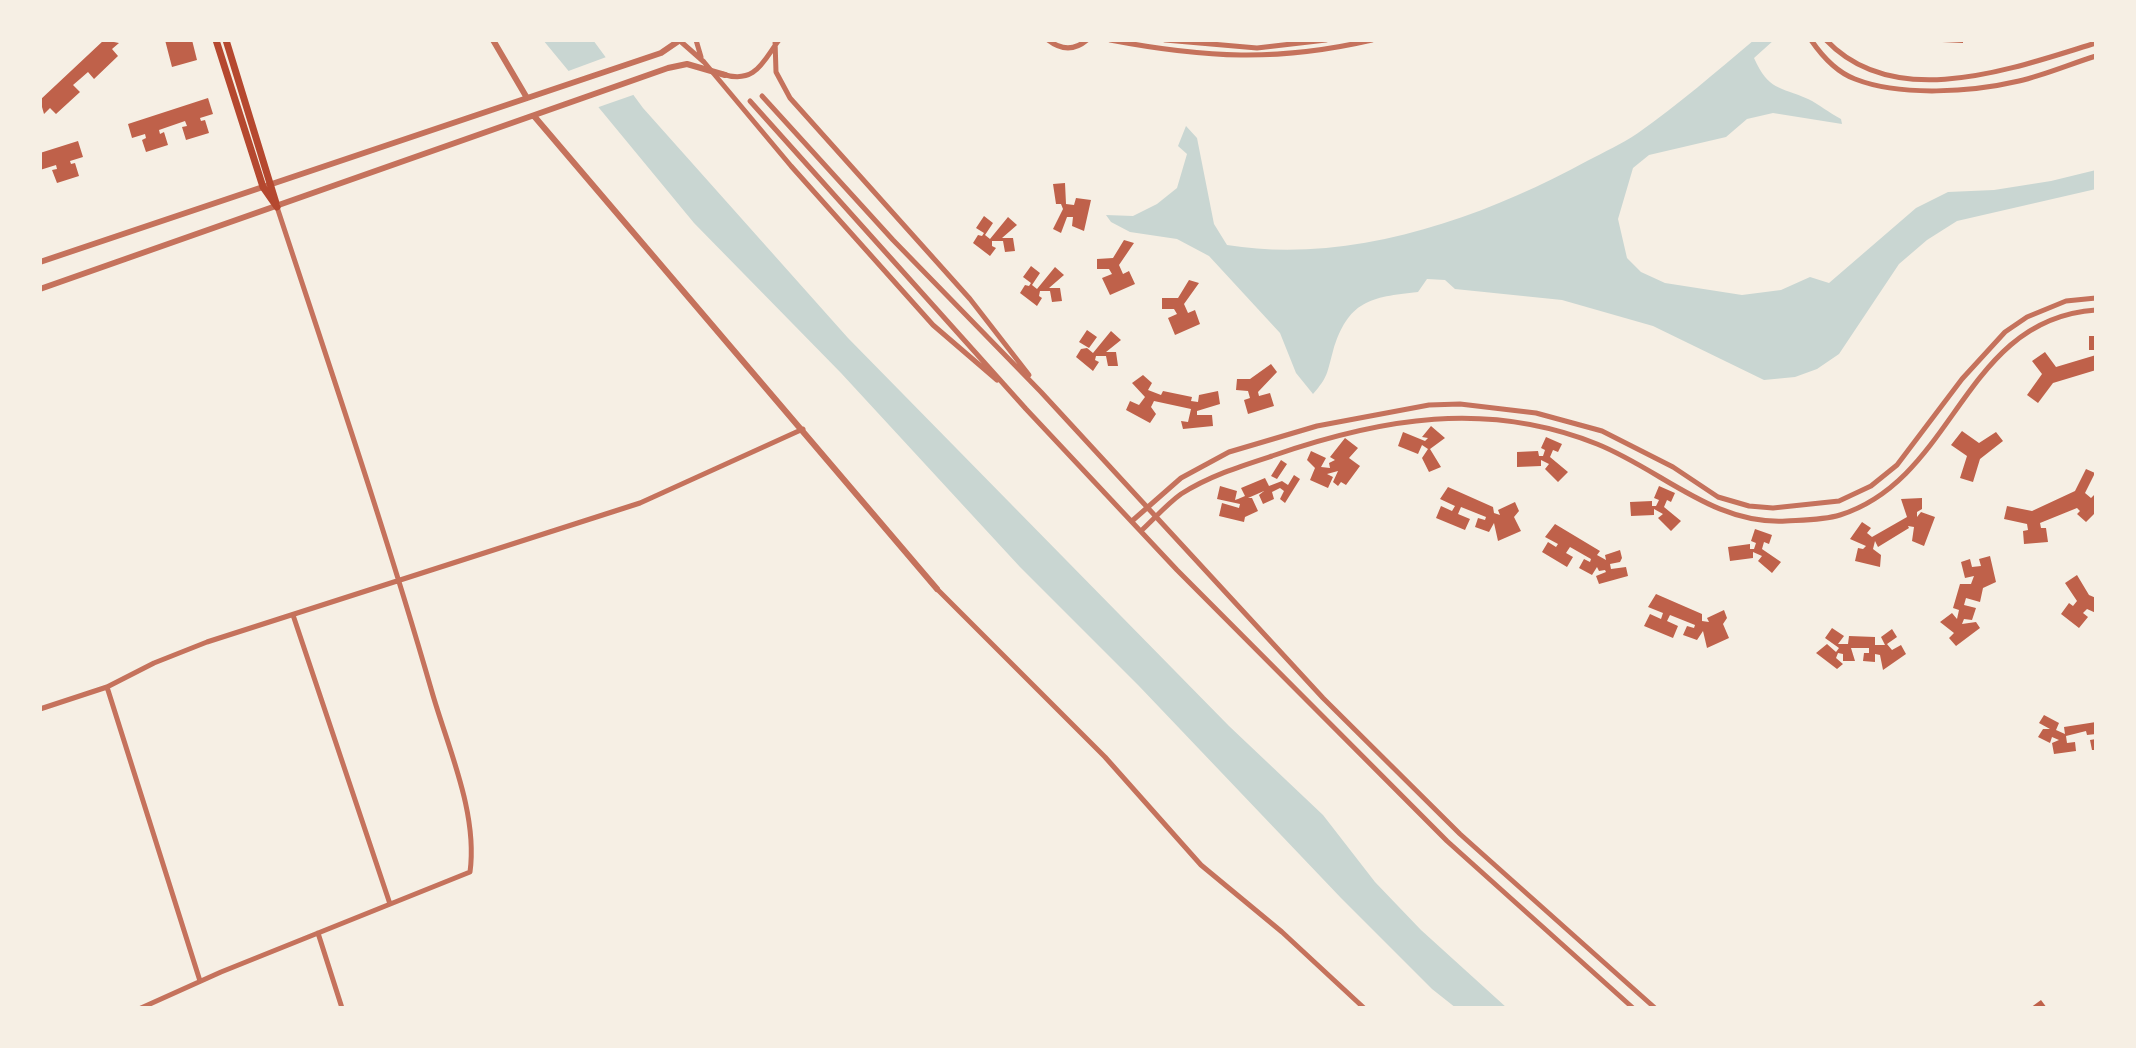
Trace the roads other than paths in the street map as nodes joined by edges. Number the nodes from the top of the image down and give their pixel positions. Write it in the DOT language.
graph roads {
  1 [pos="216,40"];
  2 [pos="226,40"];
  3 [pos="493,40"];
  4 [pos="668,40"];
  5 [pos="680,40"];
  6 [pos="696,40"];
  7 [pos="1048,40"];
  8 [pos="1094,40"];
  9 [pos="1110,40"];
  10 [pos="1165,40"];
  11 [pos="1326,40"];
  12 [pos="1372,40"];
  13 [pos="1811,40"];
  14 [pos="1826,40"];
  15 [pos="777,42"];
  16 [pos="1085,42"];
  17 [pos="2096,43"];
  18 [pos="659,54"];
  19 [pos="2096,56"];
  20 [pos="704,62"];
  21 [pos="711,70"];
  22 [pos="725,75"];
  23 [pos="762,96"];
  24 [pos="527,98"];
  25 [pos="750,102"];
  26 [pos="534,116"];
  27 [pos="272,184"];
  28 [pos="262,187"];
  29 [pos="277,207"];
  30 [pos="40,262"];
  31 [pos="40,289"];
  32 [pos="2096,298"];
  33 [pos="2096,310"];
  34 [pos="1041,391"];
  35 [pos="1012,394"];
  36 [pos="803,429"];
  37 [pos="1148,506"];
  38 [pos="1157,516"];
  39 [pos="1132,521"];
  40 [pos="1141,531"];
  41 [pos="400,581"];
  42 [pos="937,589"];
  43 [pos="293,615"];
  44 [pos="107,687"];
  45 [pos="40,709"];
  46 [pos="390,904"];
  47 [pos="318,933"];
  48 [pos="200,981"];
  49 [pos="141,1008"];
  50 [pos="342,1008"];
  51 [pos="1364,1008"];
  52 [pos="1633,1008"];
  53 [pos="1655,1008"];
  1 -- 28 [label="main road"];
  2 -- 27 [label="main road"];
  3 -- 24 [label="street"];
  4 -- 18 [label="street"];
  5 -- 18 [label="street"];
  5 -- 20 [label="street"];
  6 -- 20 [label="street"];
  7 -- 16 [label="street"];
  8 -- 16 [label="street"];
  9 -- 12 [label="street"];
  10 -- 11 [label="street"];
  13 -- 19 [label="street"];
  14 -- 17 [label="street"];
  15 -- 22 [label="street"];
  15 -- 34 [label="street"];
  18 -- 24 [label="street"];
  20 -- 21 [label="street"];
  20 -- 22 [label="street"];
  21 -- 22 [label="street"];
  21 -- 26 [label="street"];
  21 -- 35 [label="street"];
  23 -- 34 [label="street"];
  24 -- 27 [label="street"];
  25 -- 35 [label="street"];
  26 -- 29 [label="street"];
  26 -- 36 [label="street"];
  27 -- 28 [label="street"];
  27 -- 29 [label="main road"];
  28 -- 29 [label="main road"];
  28 -- 30 [label="street"];
  29 -- 31 [label="street"];
  29 -- 41 [label="street"];
  32 -- 37 [label="street"];
  33 -- 38 [label="street"];
  34 -- 37 [label="street"];
  35 -- 39 [label="street"];
  36 -- 41 [label="street"];
  36 -- 42 [label="street"];
  37 -- 38 [label="street"];
  37 -- 39 [label="street"];
  38 -- 40 [label="street"];
  38 -- 53 [label="street"];
  39 -- 40 [label="street"];
  40 -- 52 [label="street"];
  41 -- 43 [label="street"];
  41 -- 46 [label="street"];
  42 -- 51 [label="street"];
  43 -- 44 [label="street"];
  43 -- 46 [label="street"];
  44 -- 45 [label="street"];
  44 -- 48 [label="street"];
  46 -- 47 [label="street"];
  47 -- 48 [label="street"];
  47 -- 50 [label="street"];
  48 -- 49 [label="street"];
}
